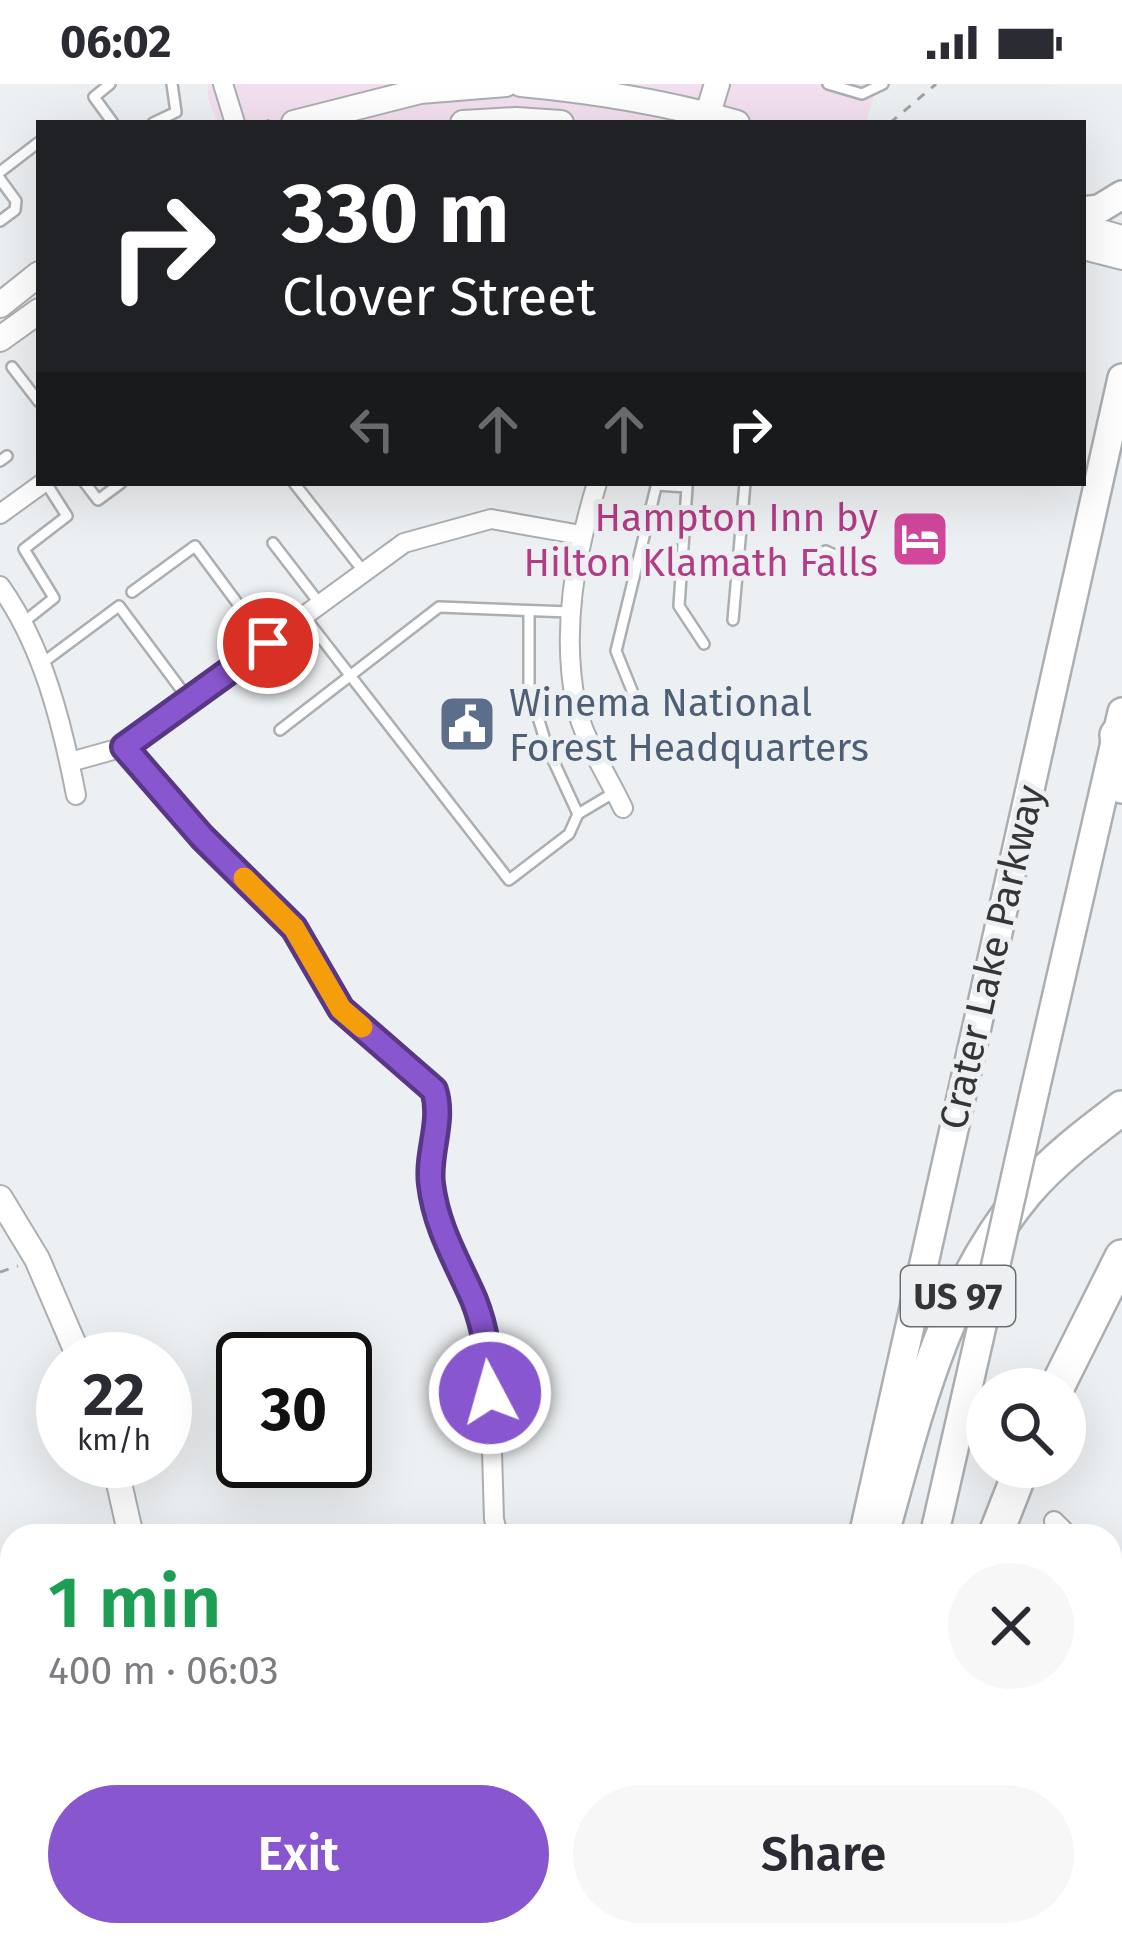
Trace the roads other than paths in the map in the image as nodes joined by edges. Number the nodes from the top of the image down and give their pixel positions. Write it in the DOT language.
graph roads {
  1 [pos="110,84"];
  2 [pos="172,84"];
  3 [pos="223,84"];
  4 [pos="506,84"];
  5 [pos="521,84"];
  6 [pos="717,84"];
  7 [pos="828,84"];
  8 [pos="883,84"];
  9 [pos="706,119"];
  10 [pos="111,120"];
  11 [pos="159,120"];
  12 [pos="234,120"];
  13 [pos="306,120"];
  14 [pos="36,145"];
  15 [pos="0,175"];
  16 [pos="1122,195"];
  17 [pos="1086,211"];
  18 [pos="0,221"];
  19 [pos="1086,228"];
  20 [pos="1122,238"];
  21 [pos="1086,248"];
  22 [pos="1122,257"];
  23 [pos="36,276"];
  24 [pos="0,305"];
  25 [pos="36,313"];
  26 [pos="0,339"];
  27 [pos="12,367"];
  28 [pos="1122,378"];
  29 [pos="36,398"];
  30 [pos="40,486"];
  31 [pos="46,486"];
  32 [pos="87,486"];
  33 [pos="117,486"];
  34 [pos="296,486"];
  35 [pos="597,486"];
  36 [pos="657,486"];
  37 [pos="677,486"];
  38 [pos="745,486"];
  39 [pos="0,514"];
  40 [pos="581,535"];
  41 [pos="273,543"];
  42 [pos="814,555"];
  43 [pos="859,566"];
  44 [pos="364,572"];
  45 [pos="0,586"];
  46 [pos="132,592"];
  47 [pos="312,610"];
  48 [pos="529,611"];
  49 [pos="570,612"];
  50 [pos="733,620"];
  51 [pos="25,621"];
  52 [pos="268,643"];
  53 [pos="704,644"];
  54 [pos="41,664"];
  55 [pos="351,673"];
  56 [pos="635,698"];
  57 [pos="189,700"];
  58 [pos="1119,724"];
  59 [pos="280,730"];
  60 [pos="124,747"];
  61 [pos="70,762"];
  62 [pos="1122,786"];
  63 [pos="76,795"];
  64 [pos="619,800"];
  65 [pos="578,814"];
  66 [pos="1122,1108"];
  67 [pos="0,1198"];
  68 [pos="1122,1257"];
  69 [pos="68,1332"];
  70 [pos="1066,1368"];
  71 [pos="120,1488"];
  72 [pos="1014,1488"];
  73 [pos="1054,1521"];
  74 [pos="128,1524"];
  75 [pos="495,1524"];
  76 [pos="866,1524"];
  77 [pos="885,1524"];
  78 [pos="937,1524"];
  79 [pos="1000,1524"];
  80 [pos="1057,1524"];
  1 -- 10 [label="lane"];
  2 -- 11 [label="lane"];
  3 -- 12 [label="street"];
  4 -- 13 [label="street"];
  5 -- 9 [label="street"];
  6 -- 9 [label="street"];
  7 -- 8 [label="lane"];
  14 -- 15 [label="lane"];
  15 -- 18 [label="lane"];
  16 -- 17 [label="main road"];
  19 -- 20 [label="street"];
  21 -- 22 [label="street"];
  23 -- 24 [label="street"];
  25 -- 26 [label="street"];
  27 -- 29 [label="lane"];
  28 -- 76 [label="main road, Crater Lake Parkway"];
  30 -- 39 [label="street"];
  31 -- 51 [label="lane"];
  32 -- 33 [label="lane"];
  34 -- 44 [label="lane"];
  35 -- 40 [label="street"];
  36 -- 56 [label="lane"];
  37 -- 53 [label="lane"];
  38 -- 50 [label="lane"];
  40 -- 44 [label="street"];
  40 -- 49 [label="street"];
  41 -- 47 [label="lane"];
  42 -- 43 [label="lane"];
  44 -- 47 [label="street"];
  45 -- 51 [label="street"];
  46 -- 52 [label="lane"];
  47 -- 52 [label="street"];
  47 -- 55 [label="lane"];
  48 -- 49 [label="lane"];
  48 -- 55 [label="lane"];
  48 -- 65 [label="lane"];
  49 -- 64 [label="street"];
  51 -- 54 [label="street"];
  52 -- 57 [label="street"];
  54 -- 57 [label="lane"];
  54 -- 61 [label="street"];
  55 -- 59 [label="lane"];
  55 -- 65 [label="lane"];
  57 -- 60 [label="street"];
  58 -- 62 [label="highway"];
  58 -- 78 [label="main road, Crater Lake Parkway, bridge"];
  60 -- 61 [label="street"];
  60 -- 75 [label="street"];
  61 -- 63 [label="street"];
  64 -- 65 [label="lane"];
  66 -- 77 [label="highway, US 97"];
  67 -- 69 [label="street"];
  68 -- 70 [label="highway"];
  71 -- 74 [label="street"];
  72 -- 79 [label="highway"];
  73 -- 80 [label="street"];
}
